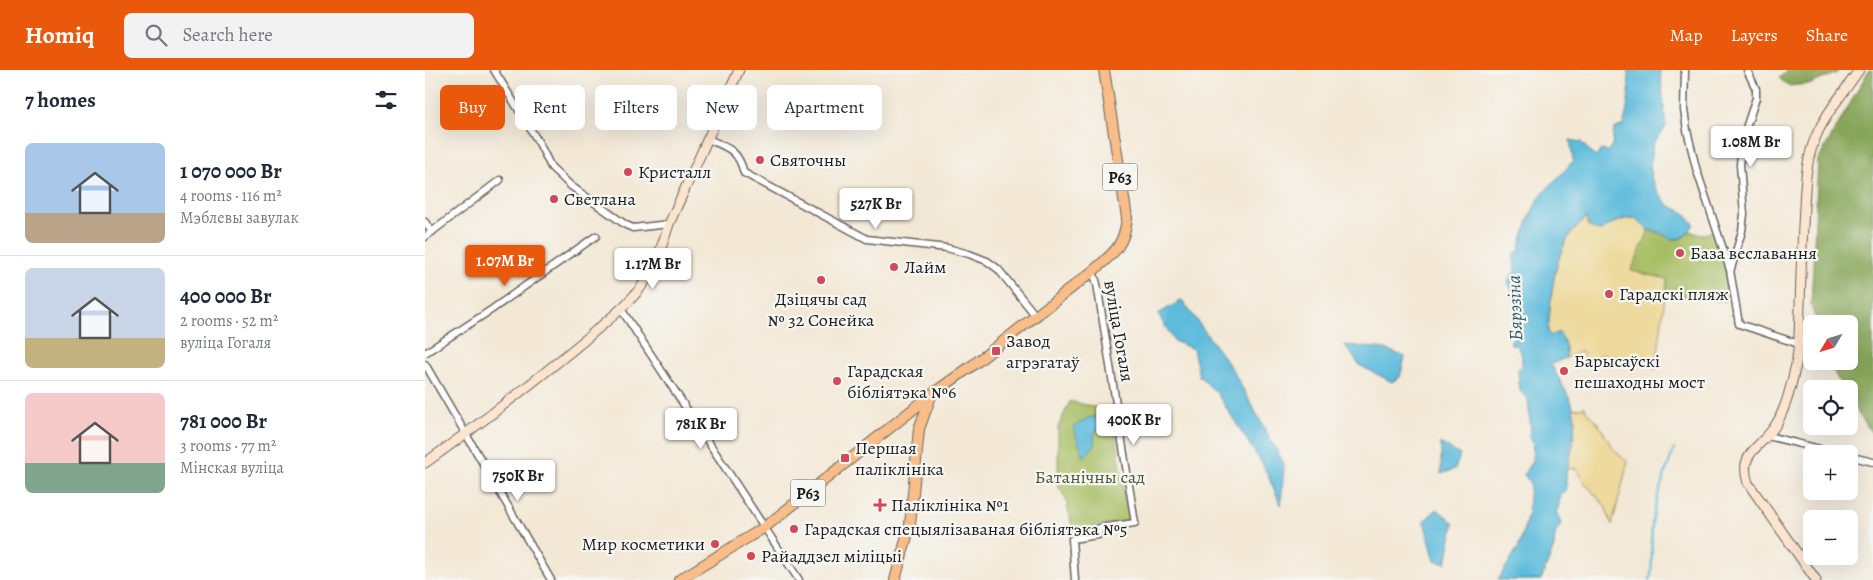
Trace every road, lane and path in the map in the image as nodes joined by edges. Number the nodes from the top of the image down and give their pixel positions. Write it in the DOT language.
graph roads {
  1 [pos="495,70"];
  2 [pos="739,70"];
  3 [pos="1104,70"];
  4 [pos="1685,70"];
  5 [pos="1747,70"];
  6 [pos="1859,70"];
  7 [pos="709,139"];
  8 [pos="500,180"];
  9 [pos="425,222"];
  10 [pos="669,224"];
  11 [pos="433,232"];
  12 [pos="596,236"];
  13 [pos="425,237"];
  14 [pos="1730,270"];
  15 [pos="1093,271"];
  16 [pos="621,309"];
  17 [pos="1036,316"];
  18 [pos="1799,344"];
  19 [pos="425,353"];
  20 [pos="425,364"];
  21 [pos="931,395"];
  22 [pos="898,422"];
  23 [pos="919,429"];
  24 [pos="466,434"];
  25 [pos="1768,436"];
  26 [pos="1804,445"];
  27 [pos="1858,458"];
  28 [pos="1873,462"];
  29 [pos="425,463"];
  30 [pos="765,527"];
  31 [pos="551,580"];
  32 [pos="679,580"];
  33 [pos="799,580"];
  34 [pos="895,580"];
  35 [pos="1075,580"];
  36 [pos="1816,580"];
  1 -- 10 [label="street"];
  2 -- 7 [label="main road"];
  3 -- 15 [label="main road, Р63"];
  4 -- 14 [label="street"];
  5 -- 14 [label="street"];
  6 -- 18 [label="main road"];
  7 -- 10 [label="main road"];
  7 -- 17 [label="street"];
  8 -- 11 [label="street"];
  9 -- 11 [label="street"];
  10 -- 16 [label="main road"];
  11 -- 13 [label="street"];
  12 -- 19 [label="street"];
  14 -- 18 [label="street"];
  15 -- 17 [label="main road, Р63"];
  15 -- 35 [label="street, вуліца Гогаля"];
  16 -- 24 [label="main road"];
  16 -- 30 [label="street"];
  17 -- 21 [label="main road, Р63"];
  18 -- 25 [label="main road"];
  20 -- 24 [label="street"];
  21 -- 22 [label="main road, Р63"];
  21 -- 23 [label="main road"];
  22 -- 23 [label="main road"];
  22 -- 30 [label="main road, Р63"];
  23 -- 34 [label="main road"];
  24 -- 29 [label="main road"];
  24 -- 31 [label="street"];
  25 -- 26 [label="street"];
  25 -- 36 [label="main road"];
  27 -- 28 [label="street"];
  30 -- 32 [label="main road, Р63"];
  30 -- 33 [label="street"];
}
